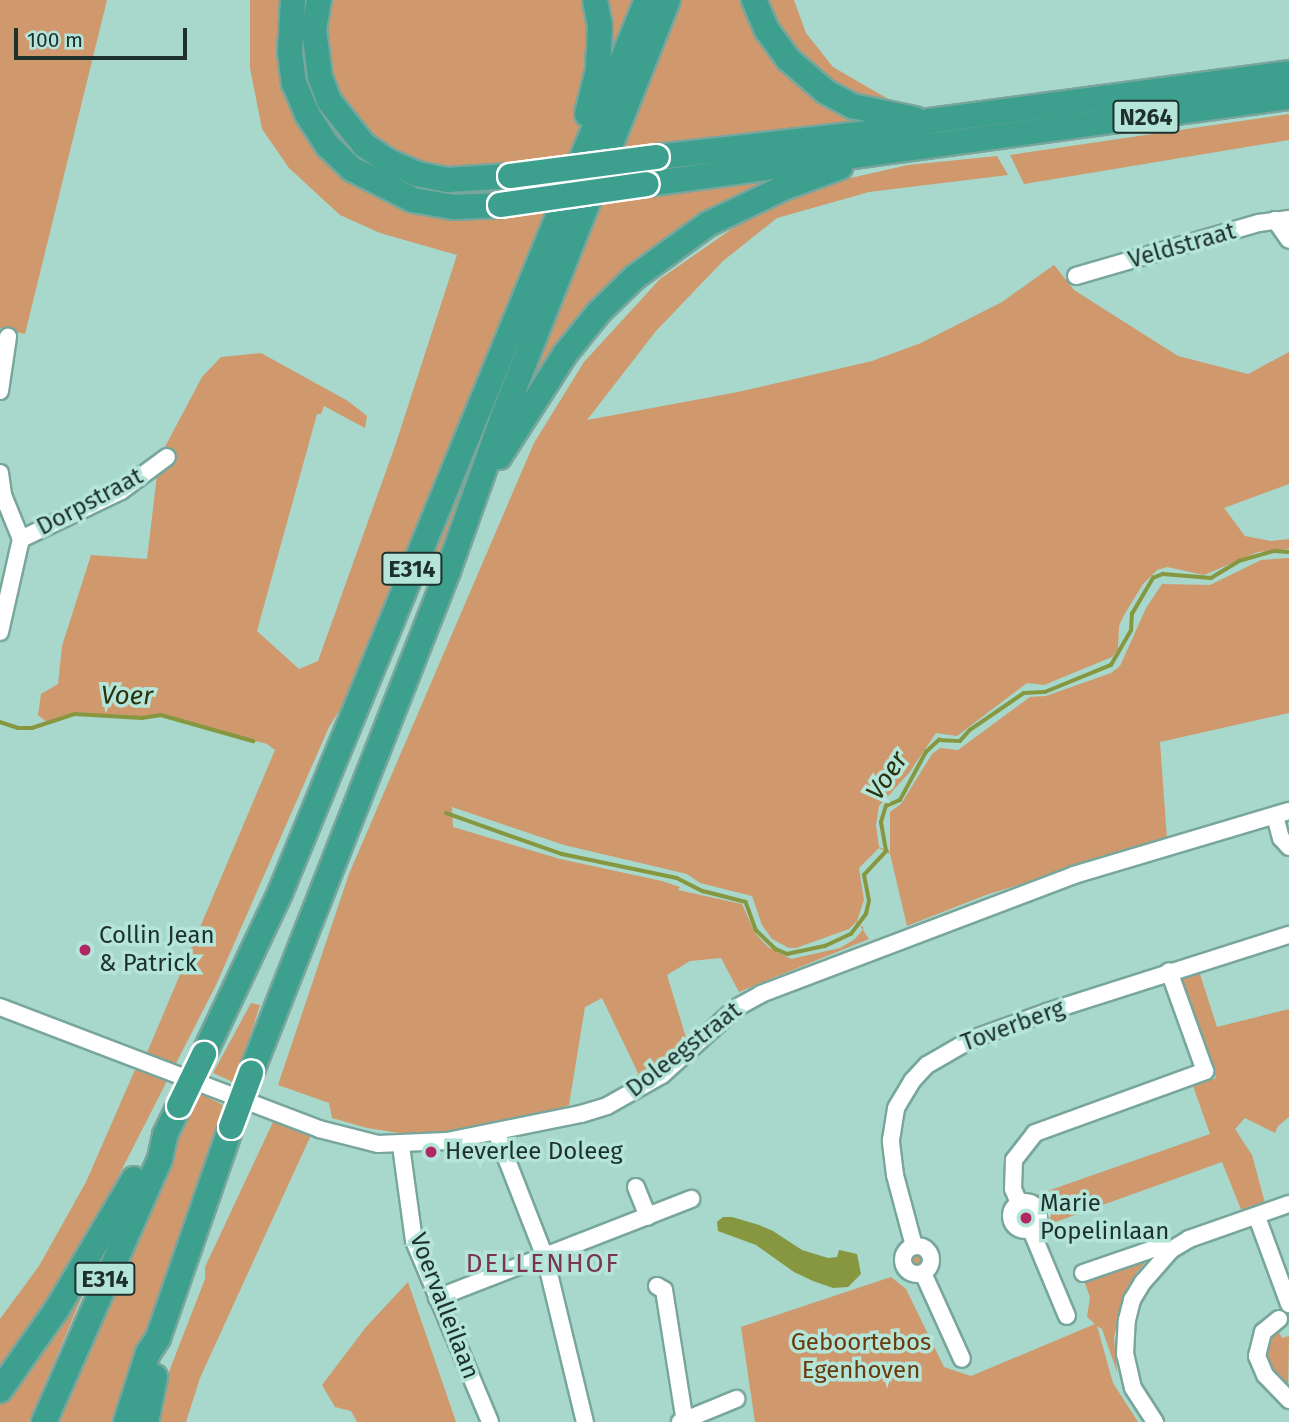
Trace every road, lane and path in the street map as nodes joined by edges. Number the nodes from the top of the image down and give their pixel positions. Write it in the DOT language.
graph roads {
  1 [pos="293,0"];
  2 [pos="319,0"];
  3 [pos="594,0"];
  4 [pos="646,0"];
  5 [pos="668,0"];
  6 [pos="754,0"];
  7 [pos="1289,73"];
  8 [pos="1289,97"];
  9 [pos="930,121"];
  10 [pos="587,146"];
  11 [pos="915,149"];
  12 [pos="1282,220"];
  13 [pos="1289,240"];
  14 [pos="1076,276"];
  15 [pos="8,337"];
  16 [pos="0,391"];
  17 [pos="167,457"];
  18 [pos="0,473"];
  19 [pos="480,487"];
  20 [pos="20,539"];
  21 [pos="0,632"];
  22 [pos="1282,813"];
  23 [pos="1289,846"];
  24 [pos="1289,935"];
  25 [pos="1170,971"];
  26 [pos="0,1007"];
  27 [pos="496,1132"];
  28 [pos="165,1135"];
  29 [pos="401,1146"];
  30 [pos="636,1187"];
  31 [pos="691,1199"];
  32 [pos="1289,1204"];
  33 [pos="648,1217"];
  34 [pos="1256,1217"];
  35 [pos="1171,1250"];
  36 [pos="545,1257"];
  37 [pos="1083,1273"];
  38 [pos="657,1286"];
  39 [pos="437,1298"];
  40 [pos="1289,1304"];
  41 [pos="1067,1316"];
  42 [pos="1284,1324"];
  43 [pos="159,1338"];
  44 [pos="962,1359"];
  45 [pos="0,1390"];
  46 [pos="736,1399"];
  47 [pos="1289,1400"];
  48 [pos="683,1421"];
  49 [pos="44,1422"];
  50 [pos="127,1422"];
  51 [pos="146,1422"];
  52 [pos="490,1422"];
  53 [pos="585,1422"];
  54 [pos="1155,1422"];
  1 -- 11 [label="highway, bridge"];
  2 -- 9 [label="highway, bridge"];
  3 -- 10 [label="highway"];
  4 -- 10 [label="highway, E314"];
  5 -- 19 [label="highway, E314"];
  6 -- 9 [label="highway"];
  7 -- 9 [label="highway, N264"];
  8 -- 11 [label="highway, N264"];
  10 -- 28 [label="highway, E314, bridge"];
  11 -- 19 [label="highway"];
  12 -- 13 [label="street"];
  12 -- 14 [label="street, Veldstraat"];
  15 -- 16 [label="street"];
  17 -- 20 [label="street, Dorpstraat"];
  18 -- 20 [label="street"];
  19 -- 43 [label="highway, E314, bridge"];
  20 -- 21 [label="street, Dorpstraat"];
  22 -- 23 [label="street"];
  22 -- 27 [label="street, Doleegstraat"];
  24 -- 25 [label="street, Toverberg"];
  25 -- 41 [label="street"];
  25 -- 44 [label="street, Toverberg"];
  26 -- 29 [label="street, Doleegstraat"];
  27 -- 29 [label="street, Doleegstraat"];
  27 -- 36 [label="street"];
  28 -- 45 [label="highway"];
  28 -- 49 [label="highway, E314"];
  29 -- 39 [label="street, Voervalleilaan"];
  30 -- 33 [label="street"];
  31 -- 33 [label="street"];
  32 -- 34 [label="street"];
  33 -- 36 [label="street"];
  34 -- 35 [label="street"];
  34 -- 40 [label="street"];
  35 -- 37 [label="street"];
  35 -- 54 [label="street"];
  36 -- 39 [label="street"];
  36 -- 53 [label="street"];
  38 -- 48 [label="street"];
  39 -- 52 [label="street, Voervalleilaan"];
  40 -- 42 [label="street"];
  42 -- 47 [label="street"];
  43 -- 50 [label="highway, E314"];
  43 -- 51 [label="highway"];
  46 -- 48 [label="street"];
}
